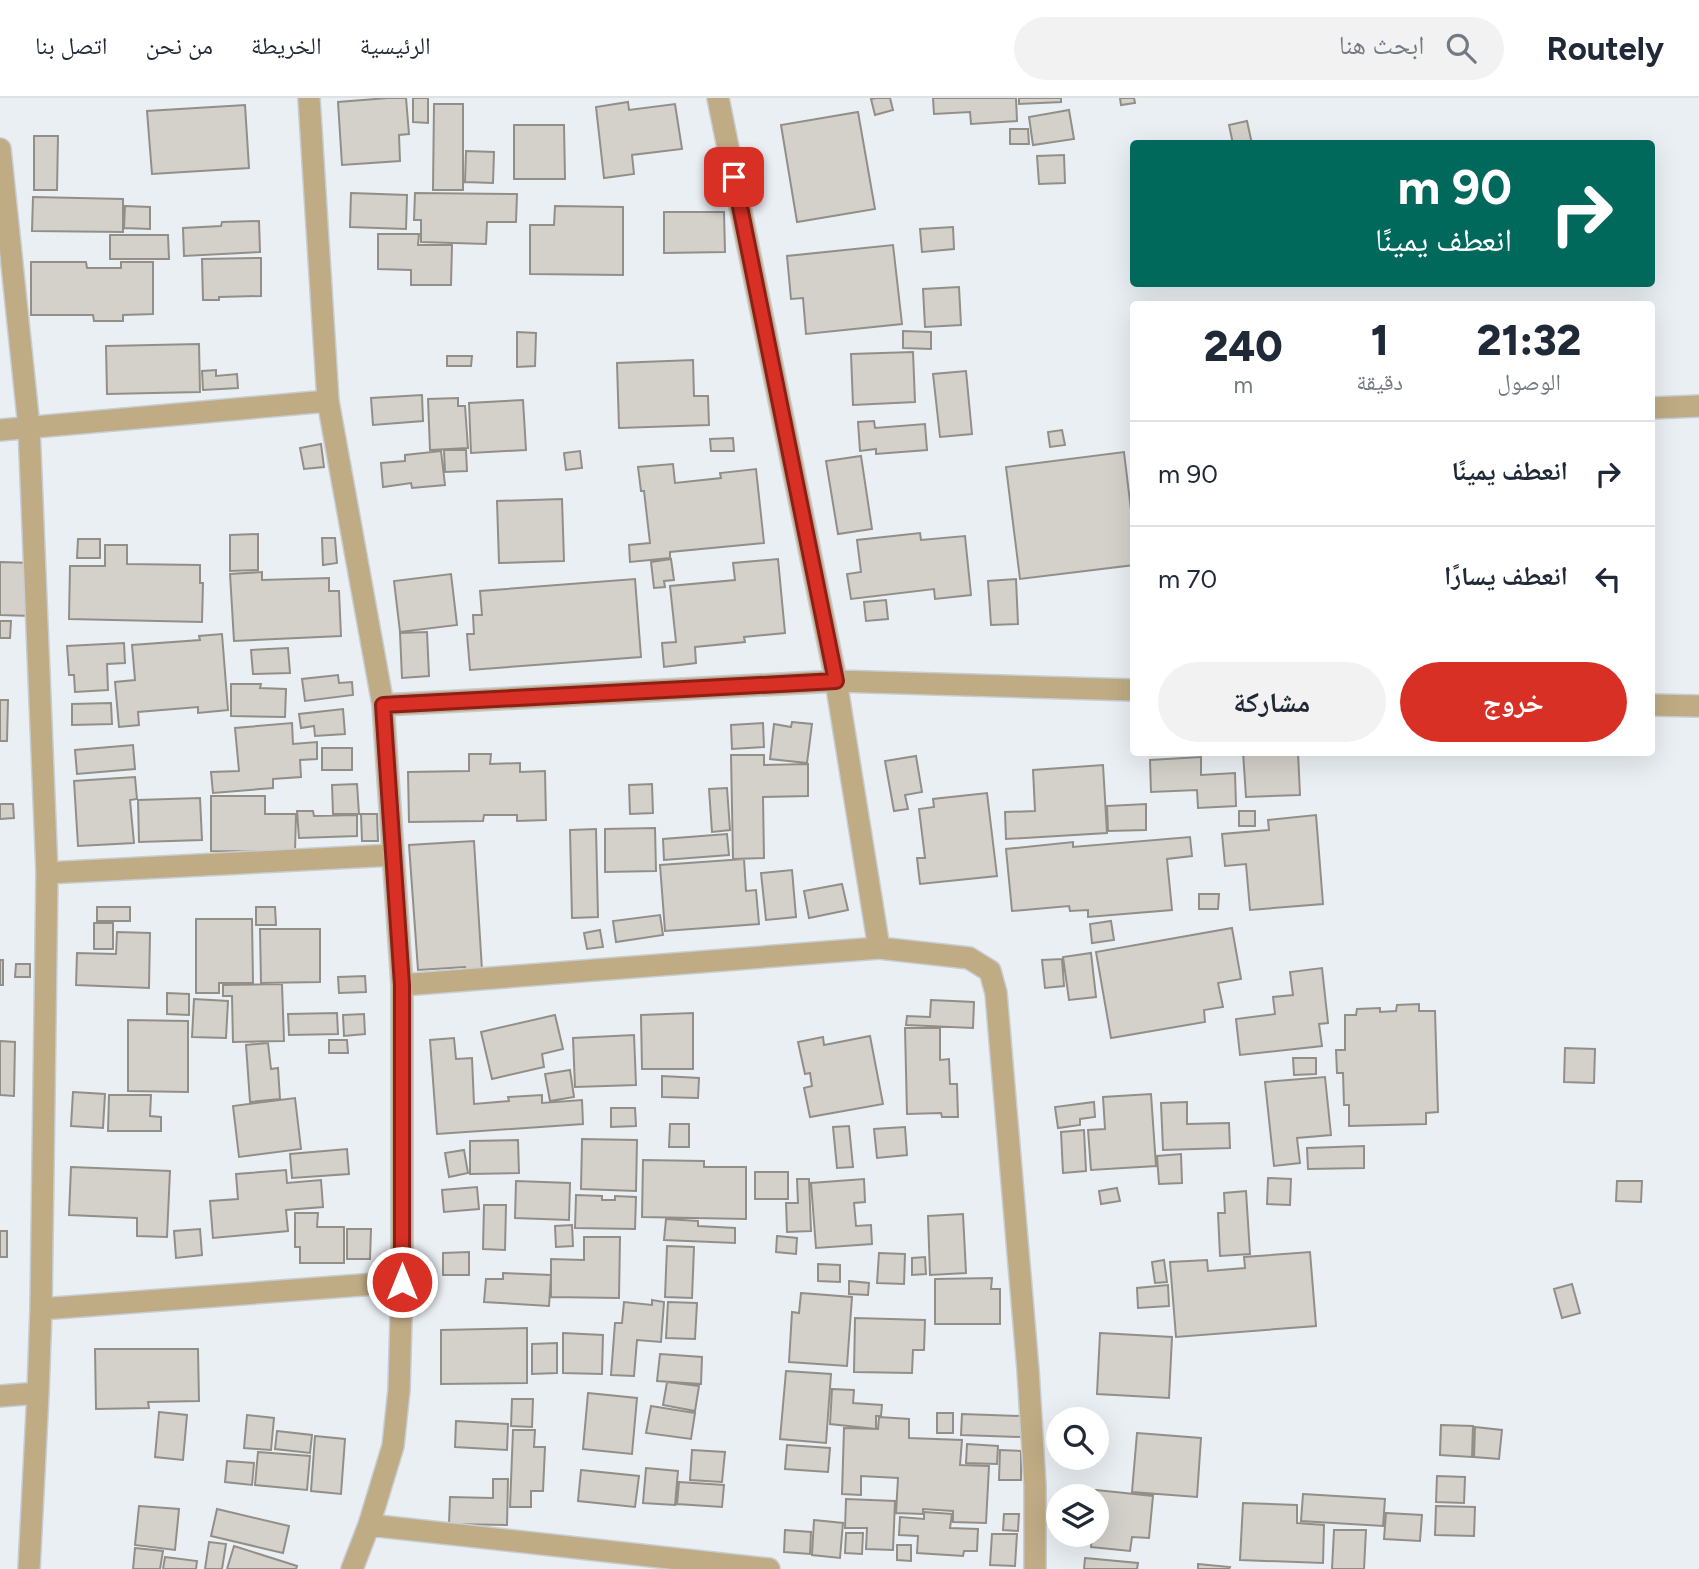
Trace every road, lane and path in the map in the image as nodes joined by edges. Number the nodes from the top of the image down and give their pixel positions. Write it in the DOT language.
graph roads {
  1 [pos="309,98"];
  2 [pos="718,98"];
  3 [pos="0,149"];
  4 [pos="328,401"];
  5 [pos="1699,406"];
  6 [pos="1655,408"];
  7 [pos="29,427"];
  8 [pos="0,430"];
  9 [pos="836,681"];
  10 [pos="1130,690"];
  11 [pos="383,705"];
  12 [pos="1655,705"];
  13 [pos="1699,706"];
  14 [pos="393,855"];
  15 [pos="47,873"];
  16 [pos="879,948"];
  17 [pos="402,985"];
  18 [pos="402,1282"];
  19 [pos="41,1309"];
  20 [pos="38,1393"];
  21 [pos="0,1396"];
  22 [pos="369,1525"];
  23 [pos="29,1569"];
  24 [pos="352,1569"];
  25 [pos="769,1569"];
  26 [pos="1035,1569"];
  1 -- 4 [label="street"];
  2 -- 9 [label="street"];
  3 -- 7 [label="street"];
  4 -- 7 [label="street"];
  4 -- 11 [label="street"];
  5 -- 6 [label="street"];
  7 -- 8 [label="street"];
  7 -- 15 [label="street"];
  9 -- 10 [label="street"];
  9 -- 11 [label="street"];
  9 -- 16 [label="street"];
  11 -- 14 [label="street"];
  12 -- 13 [label="street"];
  14 -- 15 [label="street"];
  14 -- 17 [label="street"];
  15 -- 19 [label="street"];
  16 -- 17 [label="street"];
  16 -- 26 [label="street"];
  17 -- 18 [label="street"];
  18 -- 19 [label="street"];
  18 -- 22 [label="street"];
  19 -- 20 [label="street"];
  20 -- 21 [label="street"];
  20 -- 23 [label="street"];
  22 -- 24 [label="street"];
  22 -- 25 [label="street"];
}
